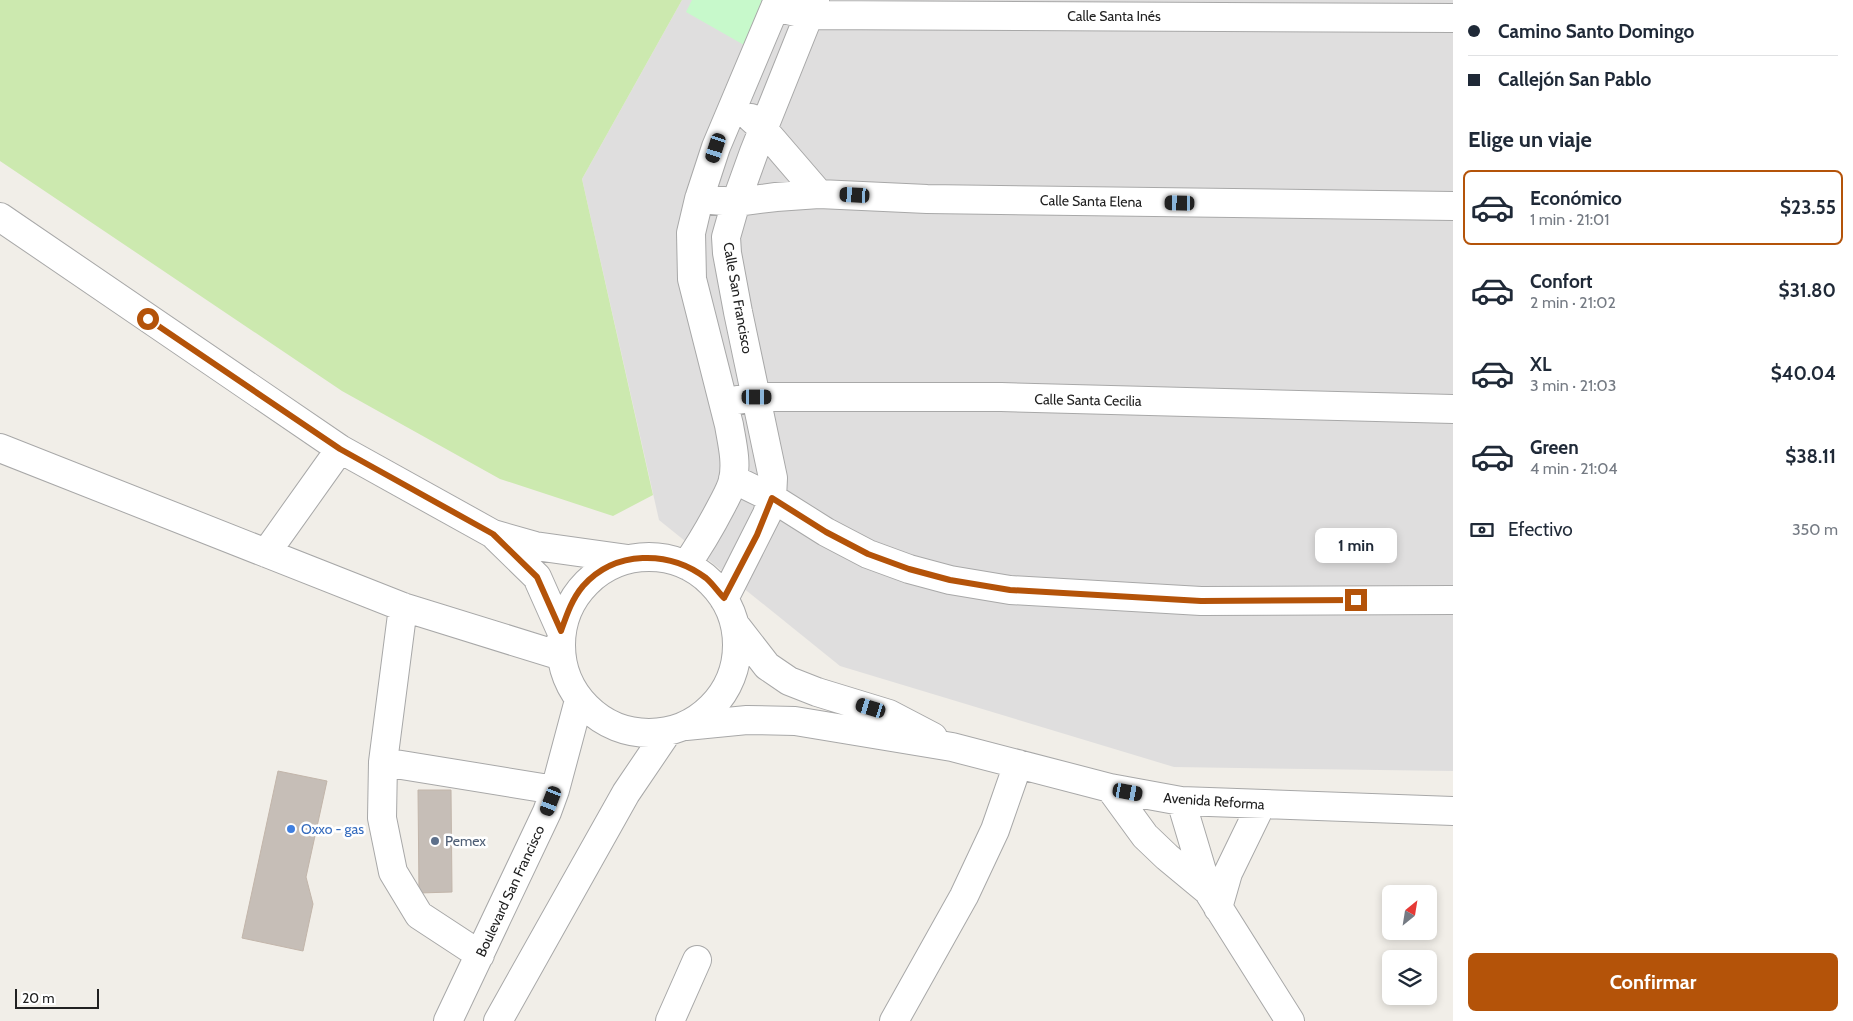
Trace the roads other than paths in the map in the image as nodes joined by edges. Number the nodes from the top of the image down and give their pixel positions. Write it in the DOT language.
graph roads {
  1 [pos="777,4"];
  2 [pos="812,7"];
  3 [pos="1453,18"];
  4 [pos="734,103"];
  5 [pos="763,129"];
  6 [pos="819,194"];
  7 [pos="698,199"];
  8 [pos="736,202"];
  9 [pos="1453,206"];
  10 [pos="2,224"];
  11 [pos="757,397"];
  12 [pos="724,402"];
  13 [pos="1453,409"];
  14 [pos="0,448"];
  15 [pos="340,449"];
  16 [pos="733,479"];
  17 [pos="772,498"];
  18 [pos="493,534"];
  19 [pos="266,553"];
  20 [pos="628,560"];
  21 [pos="686,565"];
  22 [pos="724,598"];
  23 [pos="1453,600"];
  24 [pos="403,607"];
  25 [pos="736,626"];
  26 [pos="561,643"];
  27 [pos="580,700"];
  28 [pos="677,729"];
  29 [pos="952,747"];
  30 [pos="383,762"];
  31 [pos="1018,764"];
  32 [pos="1110,788"];
  33 [pos="555,790"];
  34 [pos="1181,801"];
  35 [pos="1261,805"];
  36 [pos="1453,811"];
  37 [pos="1213,899"];
  38 [pos="480,955"];
  39 [pos="697,960"];
  40 [pos="448,1021"];
  41 [pos="498,1021"];
  42 [pos="670,1021"];
  43 [pos="894,1021"];
  44 [pos="1290,1021"];
  1 -- 2 [label="street, Calle Santa Inés"];
  1 -- 4 [label="street"];
  2 -- 3 [label="street, Calle Santa Inés"];
  2 -- 5 [label="street, Calle San Francisco"];
  4 -- 5 [label="street"];
  4 -- 7 [label="street"];
  5 -- 6 [label="street"];
  5 -- 8 [label="street, Calle San Francisco"];
  6 -- 8 [label="street, Calle Santa Elena"];
  6 -- 9 [label="street, Calle Santa Elena"];
  7 -- 8 [label="street, Calle Santa Elena"];
  7 -- 12 [label="street"];
  8 -- 11 [label="street, Calle San Francisco"];
  10 -- 15 [label="street"];
  11 -- 12 [label="street, Calle Santa Cecilia"];
  11 -- 13 [label="street, Calle Santa Cecilia"];
  11 -- 17 [label="street, Calle San Francisco"];
  12 -- 16 [label="street"];
  14 -- 19 [label="street"];
  15 -- 18 [label="street"];
  15 -- 19 [label="street"];
  16 -- 17 [label="street"];
  16 -- 21 [label="street"];
  17 -- 22 [label="street, Calle San Francisco"];
  17 -- 23 [label="street"];
  18 -- 20 [label="street"];
  18 -- 26 [label="street"];
  19 -- 24 [label="street"];
  20 -- 21 [label="street"];
  20 -- 26 [label="street"];
  21 -- 22 [label="street"];
  22 -- 25 [label="street"];
  24 -- 26 [label="street"];
  24 -- 30 [label="street"];
  25 -- 28 [label="street"];
  25 -- 29 [label="street, Avenida Reforma"];
  26 -- 27 [label="street"];
  27 -- 28 [label="street"];
  27 -- 33 [label="street, Boulevard San Francisco"];
  28 -- 29 [label="street, Avenida Reforma"];
  28 -- 41 [label="street"];
  29 -- 31 [label="street, Avenida Reforma"];
  30 -- 33 [label="street"];
  30 -- 38 [label="street"];
  31 -- 32 [label="street, Avenida Reforma"];
  31 -- 43 [label="street"];
  32 -- 34 [label="street, Avenida Reforma"];
  32 -- 37 [label="street"];
  33 -- 38 [label="street, Boulevard San Francisco"];
  34 -- 35 [label="street, Avenida Reforma"];
  34 -- 37 [label="street"];
  35 -- 36 [label="street, Avenida Reforma"];
  35 -- 37 [label="street"];
  37 -- 44 [label="street"];
  38 -- 40 [label="street, Boulevard San Francisco"];
  39 -- 42 [label="street"];
}
